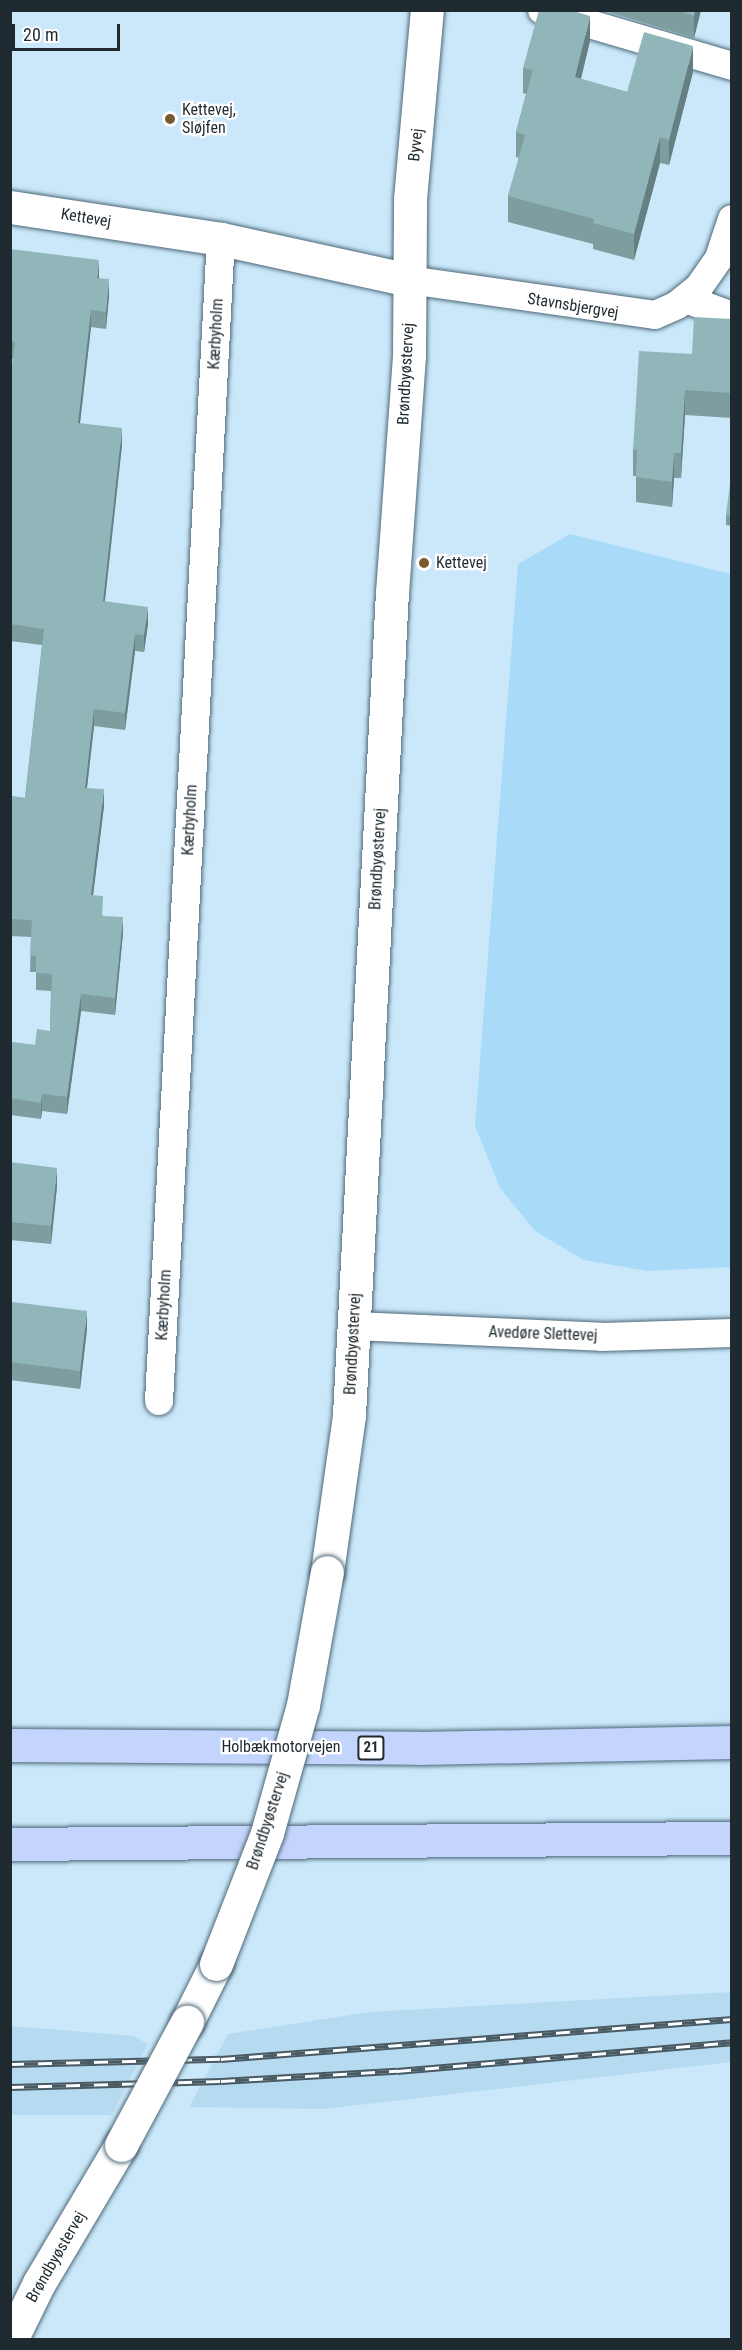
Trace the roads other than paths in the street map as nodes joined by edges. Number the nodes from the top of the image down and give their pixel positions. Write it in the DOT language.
graph roads {
  1 [pos="427,10"];
  2 [pos="542,10"];
  3 [pos="732,66"];
  4 [pos="10,207"];
  5 [pos="732,219"];
  6 [pos="221,239"];
  7 [pos="409,280"];
  8 [pos="686,299"];
  9 [pos="732,316"];
  10 [pos="354,1326"];
  11 [pos="732,1333"];
  12 [pos="159,1401"];
  13 [pos="732,1742"];
  14 [pos="10,1745"];
  15 [pos="732,1838"];
  16 [pos="10,1844"];
  17 [pos="11,2340"];
  1 -- 7 [label="street, Byvej"];
  2 -- 3 [label="street"];
  4 -- 6 [label="street, Kettevej"];
  5 -- 8 [label="street"];
  6 -- 7 [label="street, Kettevej"];
  6 -- 12 [label="street, Kærbyholm"];
  7 -- 8 [label="street, Stavnsbjergvej"];
  7 -- 10 [label="street, Brøndbyøstervej"];
  8 -- 9 [label="street"];
  10 -- 11 [label="street, Avedøre Slettevej"];
  10 -- 17 [label="street, Brøndbyøstervej, bridge"];
  13 -- 14 [label="highway, Holbækmotorvejen / 21"];
  15 -- 16 [label="highway"];
}
